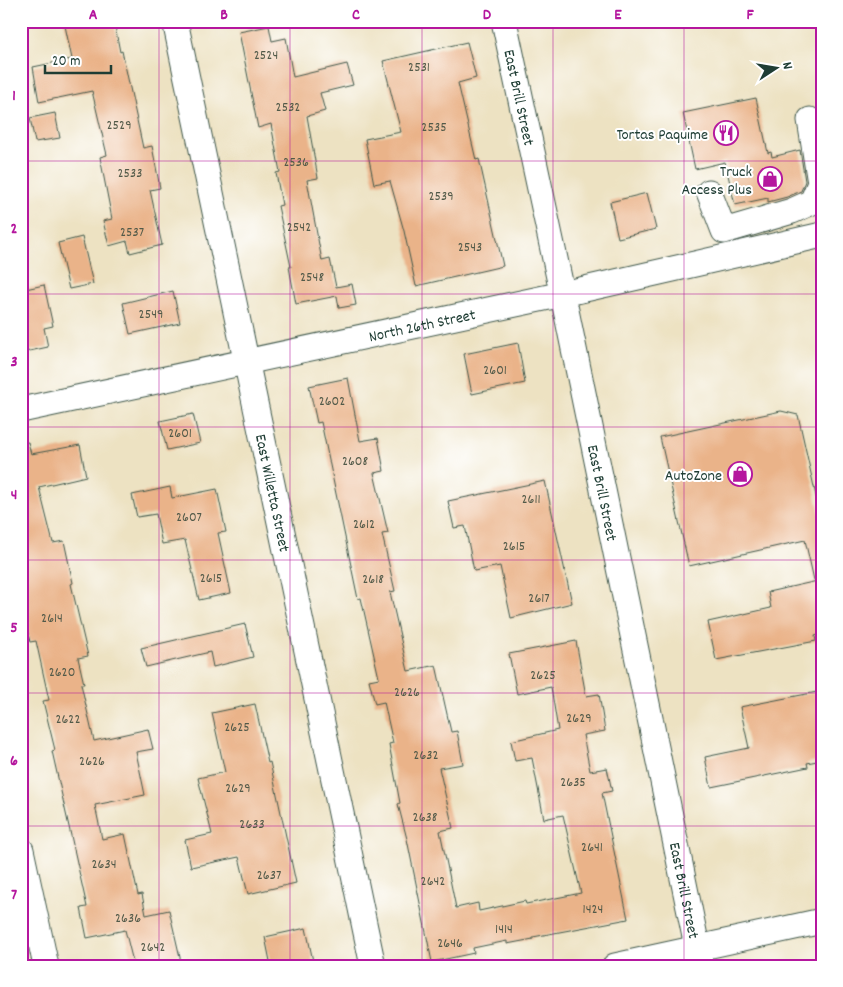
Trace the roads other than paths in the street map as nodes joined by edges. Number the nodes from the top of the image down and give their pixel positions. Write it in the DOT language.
graph roads {
  1 [pos="175,21"];
  2 [pos="504,21"];
  3 [pos="810,120"];
  4 [pos="709,192"];
  5 [pos="724,231"];
  6 [pos="822,236"];
  7 [pos="730,257"];
  8 [pos="563,294"];
  9 [pos="246,361"];
  10 [pos="21,410"];
  11 [pos="21,850"];
  12 [pos="822,921"];
  13 [pos="700,957"];
  14 [pos="46,966"];
  15 [pos="373,966"];
  16 [pos="615,966"];
  1 -- 9 [label="street, East Willetta Street"];
  2 -- 8 [label="street, East Brill Street"];
  3 -- 5 [label="street"];
  4 -- 5 [label="street"];
  5 -- 7 [label="street"];
  6 -- 7 [label="street, North 26th Street"];
  7 -- 8 [label="street, North 26th Street"];
  8 -- 9 [label="street, North 26th Street"];
  8 -- 13 [label="street, East Brill Street"];
  9 -- 10 [label="street, North 26th Street"];
  9 -- 15 [label="street, East Willetta Street"];
  11 -- 14 [label="street"];
  12 -- 13 [label="street"];
  13 -- 16 [label="street"];
}
